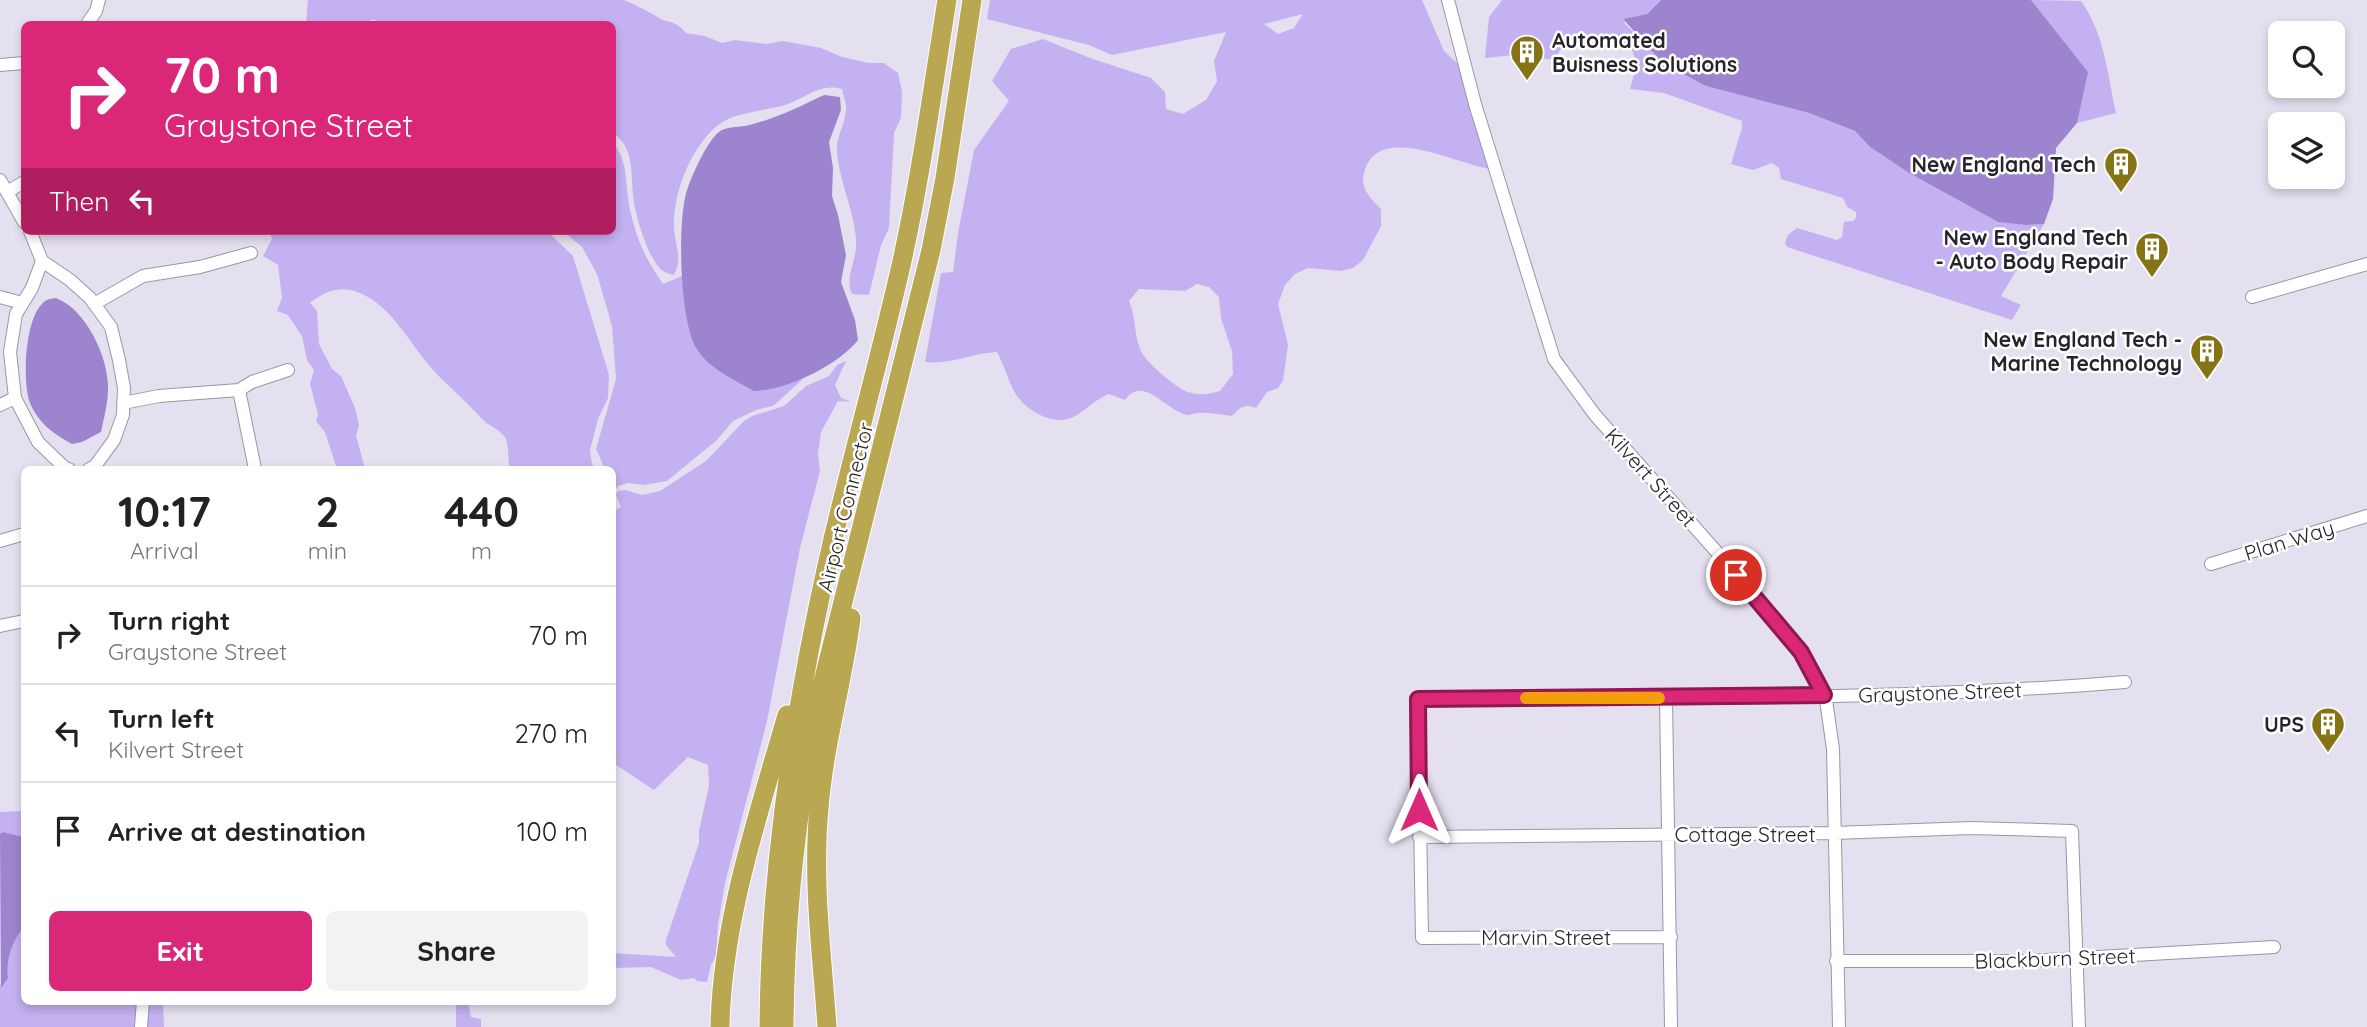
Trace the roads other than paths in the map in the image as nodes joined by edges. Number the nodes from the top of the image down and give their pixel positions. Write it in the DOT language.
graph roads {
  1 [pos="99,0"];
  2 [pos="947,0"];
  3 [pos="972,0"];
  4 [pos="1448,0"];
  5 [pos="89,21"];
  6 [pos="21,63"];
  7 [pos="0,65"];
  8 [pos="0,180"];
  9 [pos="21,184"];
  10 [pos="7,192"];
  11 [pos="21,217"];
  12 [pos="32,235"];
  13 [pos="251,253"];
  14 [pos="42,261"];
  15 [pos="2367,264"];
  16 [pos="0,297"];
  17 [pos="2252,297"];
  18 [pos="22,303"];
  19 [pos="94,304"];
  20 [pos="288,370"];
  21 [pos="239,390"];
  22 [pos="15,398"];
  23 [pos="123,403"];
  24 [pos="0,405"];
  25 [pos="63,466"];
  26 [pos="94,466"];
  27 [pos="255,466"];
  28 [pos="2367,516"];
  29 [pos="21,535"];
  30 [pos="0,541"];
  31 [pos="860,543"];
  32 [pos="2211,564"];
  33 [pos="817,613"];
  34 [pos="21,622"];
  35 [pos="0,626"];
  36 [pos="2125,682"];
  37 [pos="1824,695"];
  38 [pos="1666,698"];
  39 [pos="1834,833"];
  40 [pos="1667,834"];
  41 [pos="1419,837"];
  42 [pos="1671,937"];
  43 [pos="2274,947"];
  44 [pos="2077,959"];
  45 [pos="1836,961"];
  46 [pos="143,1005"];
  47 [pos="141,1027"];
  48 [pos="720,1027"];
  49 [pos="769,1027"];
  50 [pos="783,1027"];
  51 [pos="827,1027"];
  52 [pos="1671,1027"];
  53 [pos="1839,1027"];
  54 [pos="2078,1027"];
  1 -- 5 [label="street"];
  2 -- 33 [label="highway, Airport Connector"];
  3 -- 31 [label="highway, Airport Connector"];
  4 -- 37 [label="street, Kilvert Street"];
  6 -- 7 [label="street"];
  8 -- 10 [label="street"];
  9 -- 10 [label="street"];
  10 -- 11 [label="street"];
  12 -- 14 [label="street"];
  13 -- 19 [label="street"];
  14 -- 18 [label="street"];
  14 -- 19 [label="street"];
  15 -- 17 [label="street"];
  16 -- 18 [label="street"];
  18 -- 22 [label="street"];
  19 -- 23 [label="street"];
  20 -- 21 [label="street"];
  21 -- 23 [label="street"];
  21 -- 27 [label="street"];
  22 -- 24 [label="street"];
  22 -- 25 [label="street"];
  23 -- 26 [label="street"];
  28 -- 32 [label="street, Plan Way"];
  29 -- 30 [label="street"];
  31 -- 50 [label="highway, Airport Connector"];
  31 -- 51 [label="highway"];
  33 -- 48 [label="highway"];
  33 -- 49 [label="highway, Airport Connector"];
  34 -- 35 [label="street"];
  36 -- 37 [label="street, Graystone Street"];
  37 -- 38 [label="street, Graystone Street"];
  37 -- 39 [label="street, Kilvert Street"];
  38 -- 40 [label="street"];
  38 -- 41 [label="street, Graystone Street"];
  39 -- 40 [label="street, Cottage Street"];
  39 -- 44 [label="street, Cottage Street"];
  39 -- 45 [label="street, Kilvert Street"];
  40 -- 41 [label="street, Cottage Street"];
  40 -- 42 [label="street"];
  41 -- 42 [label="street, Marvin Street"];
  42 -- 52 [label="street"];
  43 -- 44 [label="street, Blackburn Street"];
  44 -- 45 [label="street, Blackburn Street"];
  44 -- 54 [label="street"];
  45 -- 53 [label="street, Kilvert Street"];
  46 -- 47 [label="street"];
}
